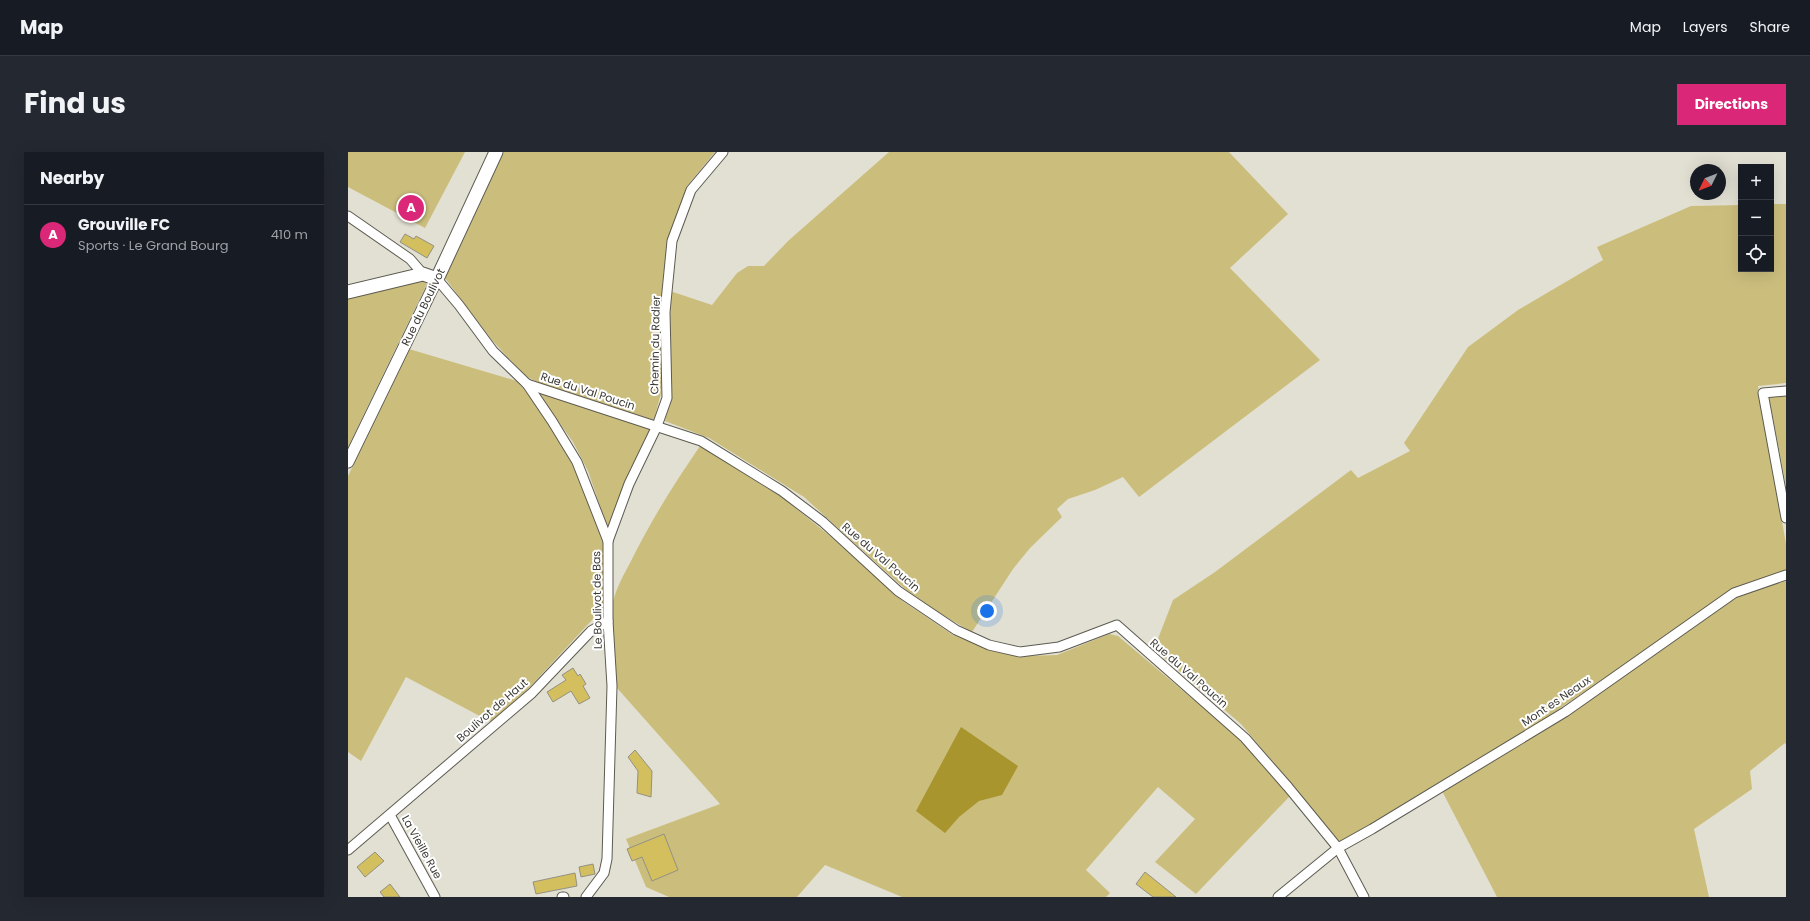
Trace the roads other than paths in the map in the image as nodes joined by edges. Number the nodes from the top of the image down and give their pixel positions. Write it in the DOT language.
graph roads {
  1 [pos="496,152"];
  2 [pos="723,152"];
  3 [pos="348,216"];
  4 [pos="424,274"];
  5 [pos="437,279"];
  6 [pos="348,292"];
  7 [pos="527,384"];
  8 [pos="1786,390"];
  9 [pos="657,426"];
  10 [pos="348,462"];
  11 [pos="1786,518"];
  12 [pos="608,541"];
  13 [pos="1786,574"];
  14 [pos="608,621"];
  15 [pos="390,815"];
  16 [pos="1338,848"];
  17 [pos="348,850"];
  18 [pos="435,897"];
  19 [pos="586,897"];
  20 [pos="1278,897"];
  21 [pos="1364,897"];
  1 -- 5 [label="main road, Rue du Boulivot"];
  2 -- 9 [label="street, Chemin du Radier"];
  3 -- 4 [label="street"];
  4 -- 5 [label="main road"];
  4 -- 6 [label="main road"];
  5 -- 7 [label="street, Le Boulivot de Bas"];
  5 -- 10 [label="street, Rue du Boulivot"];
  7 -- 9 [label="street, Rue du Val Poucin"];
  7 -- 12 [label="street, Le Boulivot de Bas"];
  8 -- 11 [label="street"];
  9 -- 12 [label="street, Chemin du Radier"];
  9 -- 16 [label="street, Rue du Val Poucin"];
  12 -- 14 [label="street, Le Boulivot de Bas"];
  13 -- 16 [label="street, Mont es Neaux"];
  14 -- 15 [label="street, Boulivot de Haut"];
  14 -- 19 [label="street, Le Boulivot de Bas"];
  15 -- 17 [label="street, La Vieille Rue"];
  15 -- 18 [label="street, La Vieille Rue"];
  16 -- 20 [label="street, Mont es Neaux"];
  16 -- 21 [label="street"];
}
